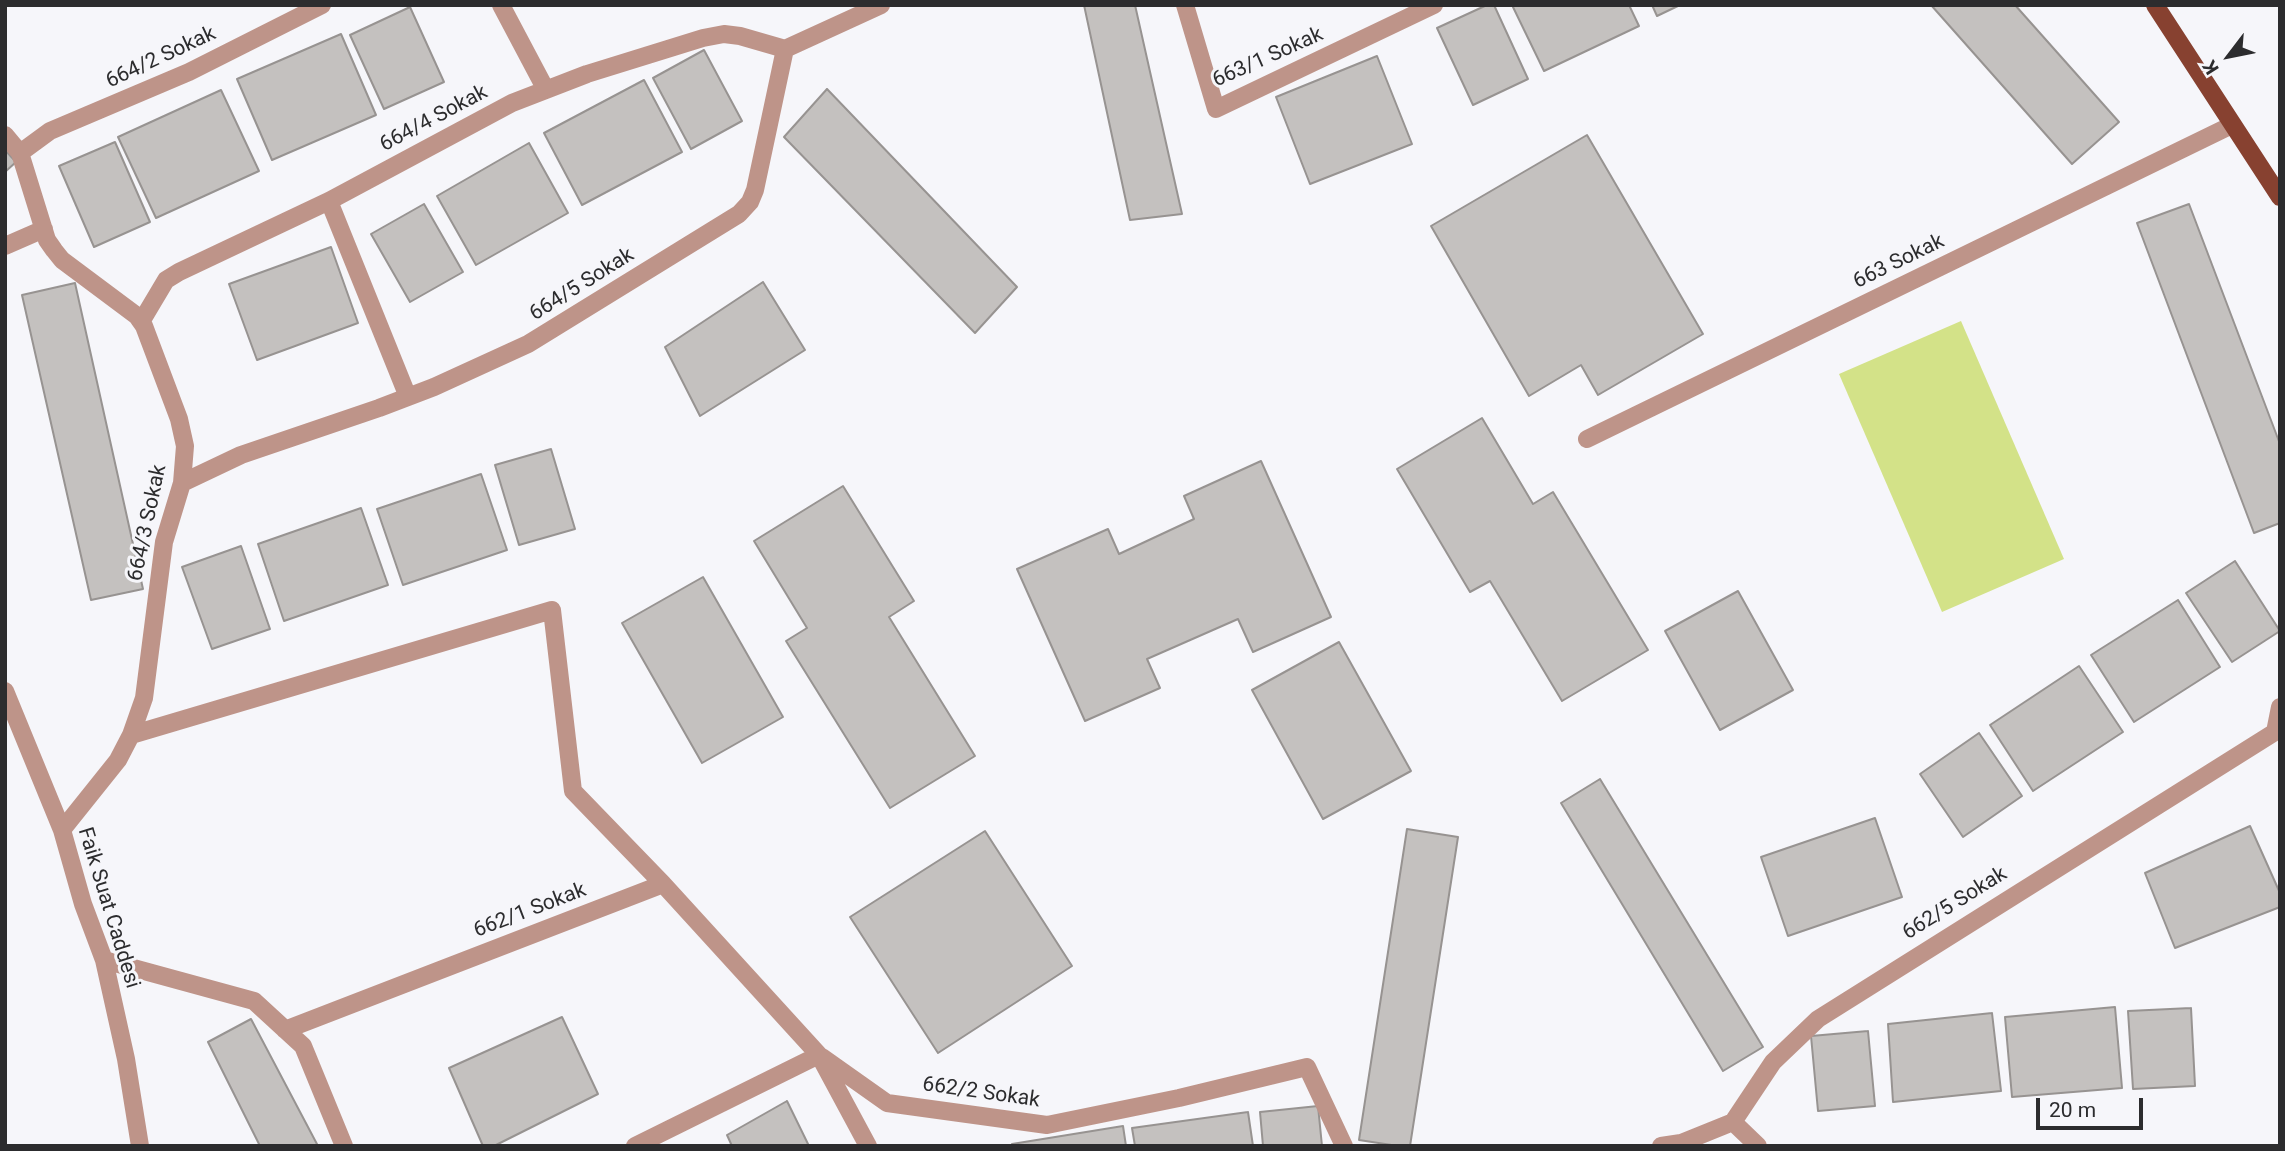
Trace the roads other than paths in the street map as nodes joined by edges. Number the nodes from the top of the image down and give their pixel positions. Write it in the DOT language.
graph roads {
  1 [pos="322,5"];
  2 [pos="501,5"];
  3 [pos="881,5"];
  4 [pos="1185,5"];
  5 [pos="1434,5"];
  6 [pos="2155,5"];
  7 [pos="785,49"];
  8 [pos="546,90"];
  9 [pos="2232,125"];
  10 [pos="5,135"];
  11 [pos="20,153"];
  12 [pos="2280,197"];
  13 [pos="329,201"];
  14 [pos="44,229"];
  15 [pos="5,246"];
  16 [pos="141,322"];
  17 [pos="408,397"];
  18 [pos="1587,439"];
  19 [pos="182,483"];
  20 [pos="5,691"];
  21 [pos="2280,707"];
  22 [pos="131,734"];
  23 [pos="62,830"];
  24 [pos="663,884"];
  25 [pos="104,960"];
  26 [pos="285,1030"];
  27 [pos="820,1055"];
  28 [pos="1733,1122"];
  29 [pos="140,1146"];
  30 [pos="344,1146"];
  31 [pos="635,1146"];
  32 [pos="868,1146"];
  33 [pos="1344,1146"];
  34 [pos="1661,1146"];
  35 [pos="1758,1146"];
  1 -- 11 [label="street, 664/2 Sokak"];
  2 -- 8 [label="street"];
  3 -- 7 [label="street"];
  4 -- 5 [label="street, 663/1 Sokak"];
  6 -- 9 [label="main road"];
  7 -- 8 [label="street, 664/4 Sokak"];
  7 -- 17 [label="street, 664/5 Sokak"];
  8 -- 13 [label="street, 664/4 Sokak"];
  9 -- 12 [label="main road"];
  9 -- 18 [label="street, 663 Sokak"];
  10 -- 11 [label="street, 664/3 Sokak"];
  11 -- 14 [label="street, 664/3 Sokak"];
  13 -- 16 [label="street, 664/4 Sokak"];
  13 -- 17 [label="street"];
  14 -- 15 [label="street"];
  14 -- 16 [label="street, 664/3 Sokak"];
  16 -- 19 [label="street, 664/3 Sokak"];
  17 -- 19 [label="street, 664/5 Sokak"];
  19 -- 22 [label="street, 664/3 Sokak"];
  20 -- 23 [label="street, Faik Suat Caddesi"];
  21 -- 28 [label="street, 662/5 Sokak"];
  22 -- 23 [label="street, 664/3 Sokak"];
  22 -- 24 [label="street"];
  23 -- 25 [label="street, Faik Suat Caddesi"];
  24 -- 26 [label="street, 662/1 Sokak"];
  24 -- 27 [label="street"];
  25 -- 26 [label="street"];
  25 -- 29 [label="street, Faik Suat Caddesi"];
  26 -- 30 [label="street"];
  27 -- 31 [label="street"];
  27 -- 32 [label="street"];
  27 -- 33 [label="street, 662/2 Sokak"];
  28 -- 34 [label="street"];
  28 -- 35 [label="street"];
}
